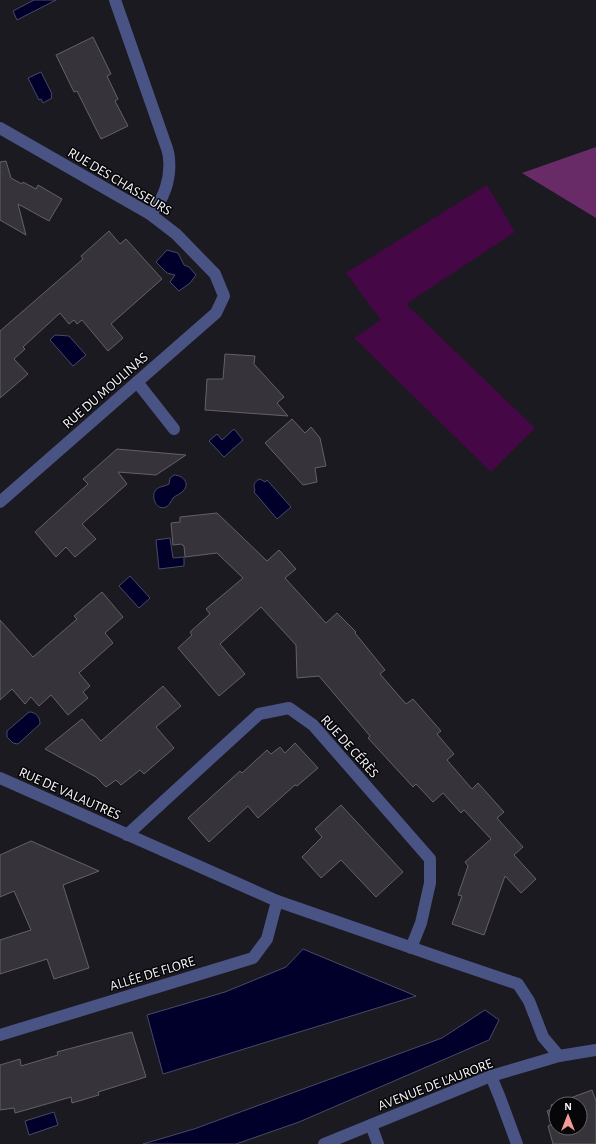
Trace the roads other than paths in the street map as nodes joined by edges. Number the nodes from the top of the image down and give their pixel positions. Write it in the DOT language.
graph roads {
  1 [pos="115,0"];
  2 [pos="0,128"];
  3 [pos="150,214"];
  4 [pos="224,296"];
  5 [pos="137,382"];
  6 [pos="174,429"];
  7 [pos="0,502"];
  8 [pos="0,778"];
  9 [pos="127,835"];
  10 [pos="277,901"];
  11 [pos="411,948"];
  12 [pos="0,1035"];
  13 [pos="596,1050"];
  14 [pos="559,1056"];
  15 [pos="491,1076"];
  16 [pos="371,1125"];
  17 [pos="324,1144"];
  18 [pos="378,1144"];
  19 [pos="517,1144"];
  1 -- 3 [label="street"];
  2 -- 3 [label="street, RUE DES CHASSEURS"];
  3 -- 4 [label="street, RUE DES CHASSEURS"];
  4 -- 5 [label="street, RUE DU MOULINAS"];
  5 -- 6 [label="street"];
  5 -- 7 [label="street, RUE DU MOULINAS"];
  8 -- 9 [label="street, RUE DE VALAUTRES"];
  9 -- 10 [label="street, RUE DE VALAUTRES"];
  9 -- 11 [label="street, RUE DE CÉRÈS"];
  10 -- 11 [label="street, RUE DE VALAUTRES"];
  10 -- 12 [label="street, ALLÉE DE FLORE"];
  11 -- 14 [label="street, RUE DE VALAUTRES"];
  13 -- 14 [label="street, AVENUE DE L'AURORE"];
  14 -- 15 [label="street, AVENUE DE L'AURORE"];
  15 -- 16 [label="street, AVENUE DE L'AURORE"];
  15 -- 19 [label="street"];
  16 -- 17 [label="street, AVENUE DE L'AURORE"];
  16 -- 18 [label="street"];
}
